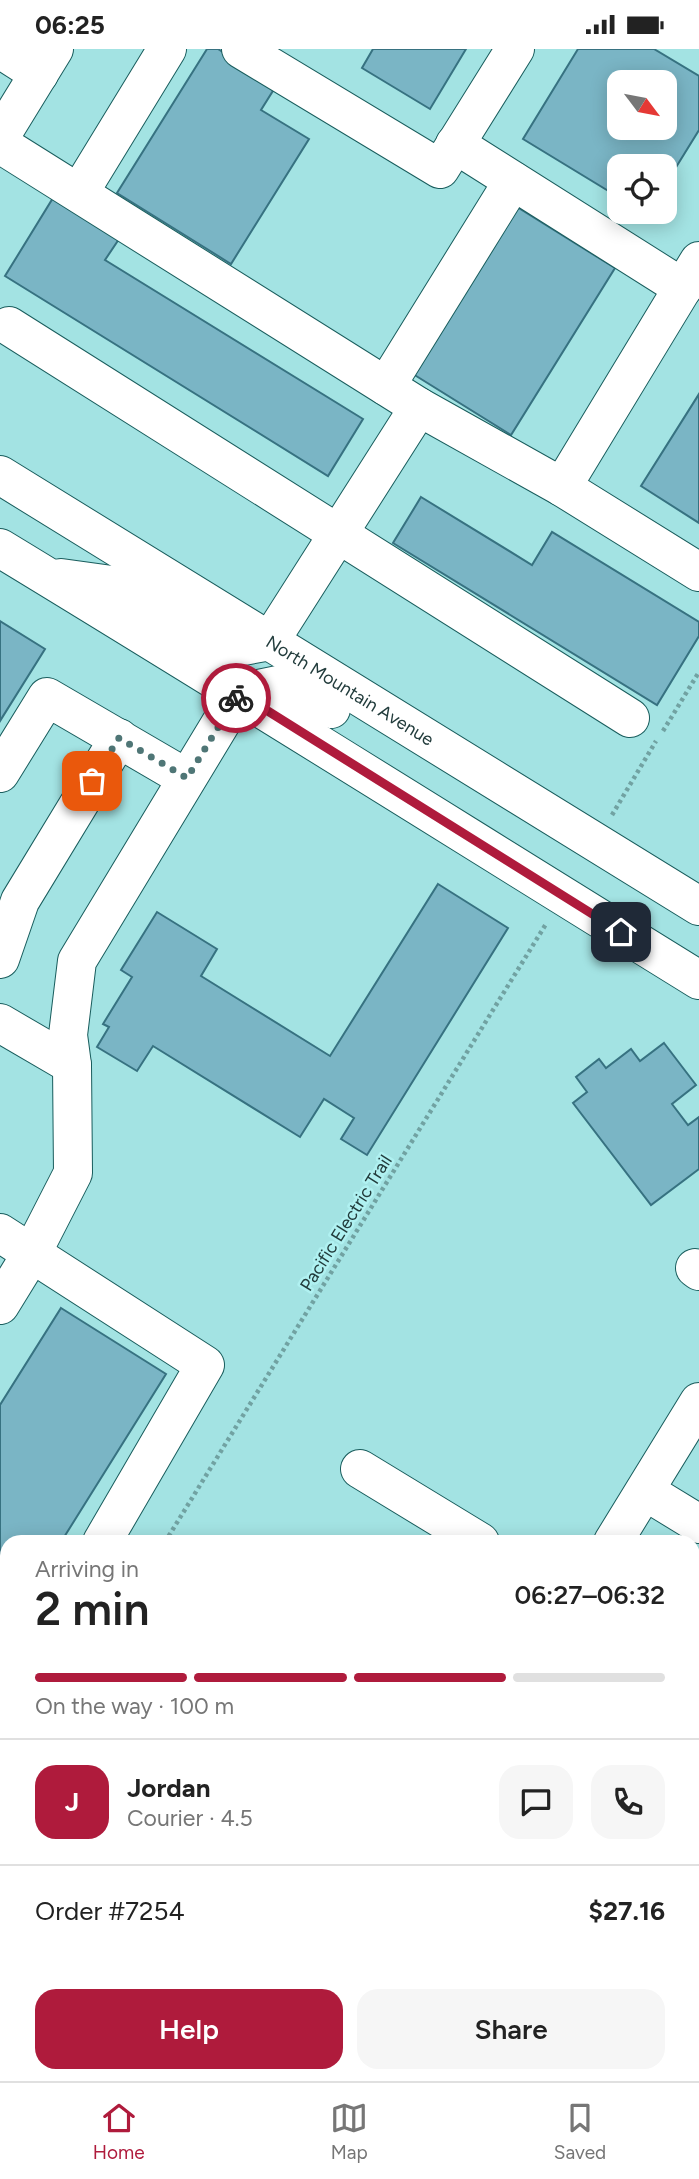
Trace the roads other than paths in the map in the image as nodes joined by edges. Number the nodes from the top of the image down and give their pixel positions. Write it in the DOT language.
graph roads {
  1 [pos="0,49"];
  2 [pos="167,49"];
  3 [pos="241,49"];
  4 [pos="514,49"];
  5 [pos="47,62"];
  6 [pos="0,137"];
  7 [pos="0,144"];
  8 [pos="455,144"];
  9 [pos="513,181"];
  10 [pos="79,193"];
  11 [pos="691,274"];
  12 [pos="9,326"];
  13 [pos="386,386"];
  14 [pos="419,407"];
  15 [pos="0,475"];
  16 [pos="562,487"];
  17 [pos="337,535"];
  18 [pos="0,548"];
  19 [pos="699,572"];
  20 [pos="45,575"];
  21 [pos="270,641"];
  22 [pos="239,693"];
  23 [pos="630,718"];
  24 [pos="119,738"];
  25 [pos="0,773"];
  26 [pos="187,778"];
  27 [pos="542,810"];
  28 [pos="699,906"];
  29 [pos="656,954"];
  30 [pos="0,959"];
  31 [pos="699,961"];
  32 [pos="699,980"];
  33 [pos="0,1023"];
  34 [pos="72,1065"];
  35 [pos="0,1233"];
  36 [pos="32,1254"];
  37 [pos="0,1305"];
  38 [pos="699,1402"];
  39 [pos="360,1469"];
  40 [pos="645,1491"];
  41 [pos="692,1523"];
  42 [pos="106,1535"];
  43 [pos="468,1535"];
  44 [pos="617,1535"];
  1 -- 5 [label="main road"];
  2 -- 10 [label="main road"];
  3 -- 8 [label="main road"];
  4 -- 8 [label="main road"];
  5 -- 6 [label="main road"];
  7 -- 10 [label="main road"];
  8 -- 9 [label="main road"];
  9 -- 11 [label="main road"];
  9 -- 13 [label="main road"];
  10 -- 13 [label="main road"];
  11 -- 16 [label="main road"];
  12 -- 17 [label="main road"];
  13 -- 14 [label="main road"];
  14 -- 16 [label="main road"];
  14 -- 17 [label="main road"];
  15 -- 21 [label="main road, North Mountain Avenue"];
  16 -- 19 [label="main road"];
  17 -- 21 [label="main road"];
  17 -- 23 [label="main road"];
  18 -- 20 [label="main road"];
  20 -- 21 [label="main road"];
  20 -- 22 [label="main road"];
  21 -- 27 [label="main road, North Mountain Avenue"];
  22 -- 26 [label="main road"];
  22 -- 27 [label="main road"];
  22 -- 29 [label="main road"];
  24 -- 25 [label="main road"];
  24 -- 26 [label="main road"];
  24 -- 30 [label="main road"];
  26 -- 34 [label="main road"];
  27 -- 28 [label="main road, North Mountain Avenue"];
  29 -- 31 [label="main road"];
  29 -- 32 [label="main road"];
  33 -- 34 [label="main road"];
  34 -- 36 [label="main road"];
  35 -- 36 [label="main road"];
  36 -- 37 [label="main road"];
  36 -- 42 [label="main road"];
  38 -- 40 [label="main road"];
  39 -- 43 [label="main road"];
  40 -- 41 [label="main road"];
  40 -- 44 [label="main road"];
}
